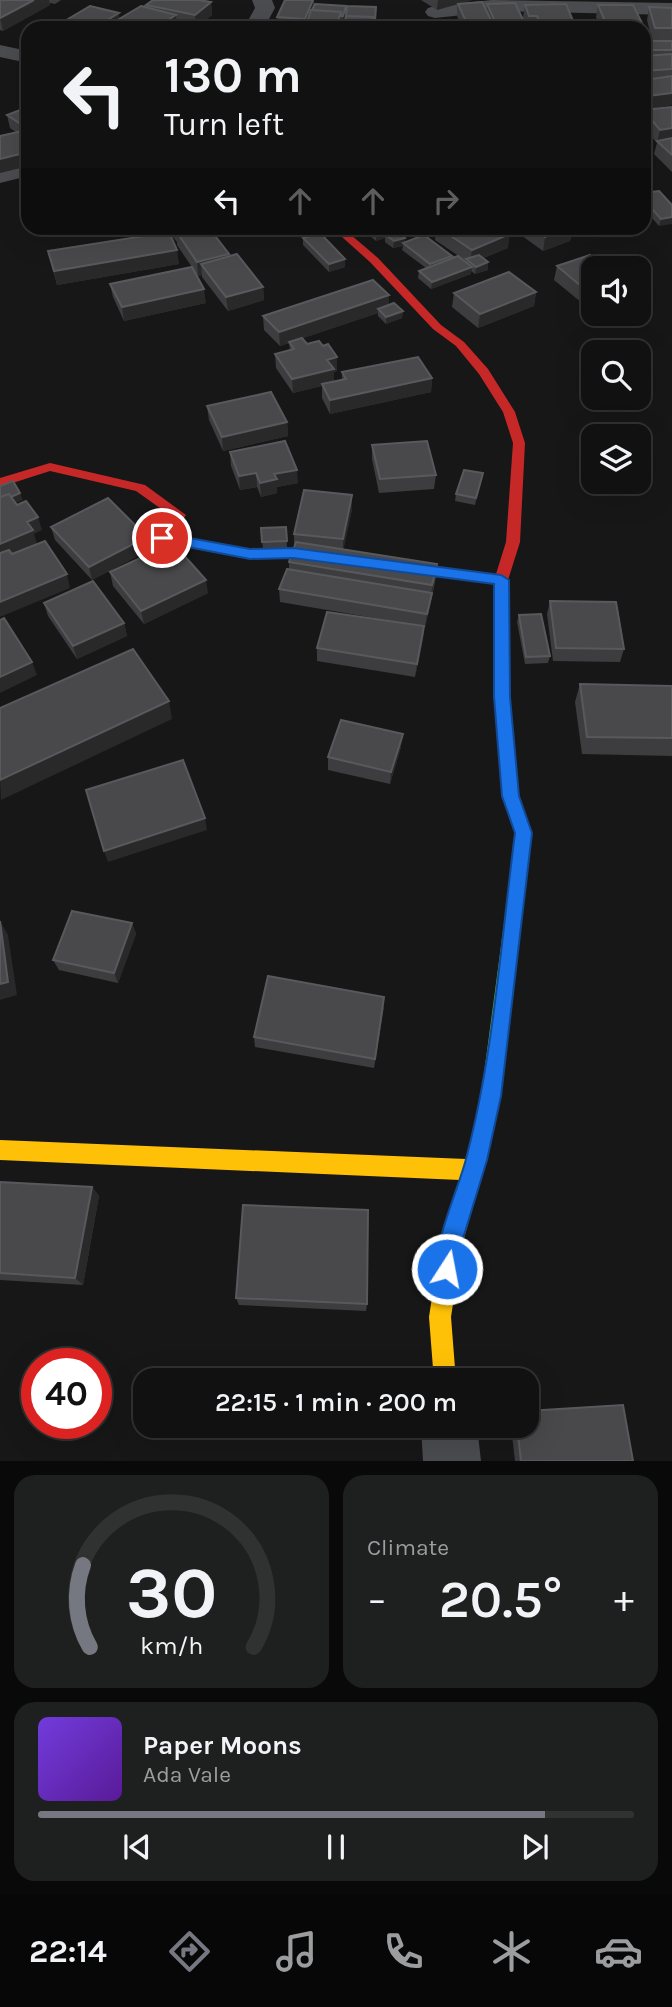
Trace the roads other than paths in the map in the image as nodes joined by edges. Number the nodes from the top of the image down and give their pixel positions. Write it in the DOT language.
graph roads {
  1 [pos="262,0"];
  2 [pos="601,9"];
  3 [pos="672,9"];
  4 [pos="436,12"];
  5 [pos="258,21"];
  6 [pos="591,21"];
  7 [pos="0,51"];
  8 [pos="21,56"];
  9 [pos="21,170"];
  10 [pos="0,176"];
  11 [pos="345,235"];
  12 [pos="0,483"];
  13 [pos="501,580"];
  14 [pos="0,1150"];
  15 [pos="473,1170"];
  16 [pos="444,1368"];
  17 [pos="450,1438"];
  18 [pos="452,1461"];
  1 -- 5 [label="street"];
  2 -- 3 [label="street"];
  2 -- 4 [label="street"];
  2 -- 6 [label="street"];
  7 -- 8 [label="street"];
  9 -- 10 [label="street"];
  11 -- 13 [label="street"];
  12 -- 13 [label="street"];
  13 -- 15 [label="street"];
  14 -- 15 [label="street"];
  15 -- 16 [label="street"];
  17 -- 18 [label="street"];
}
